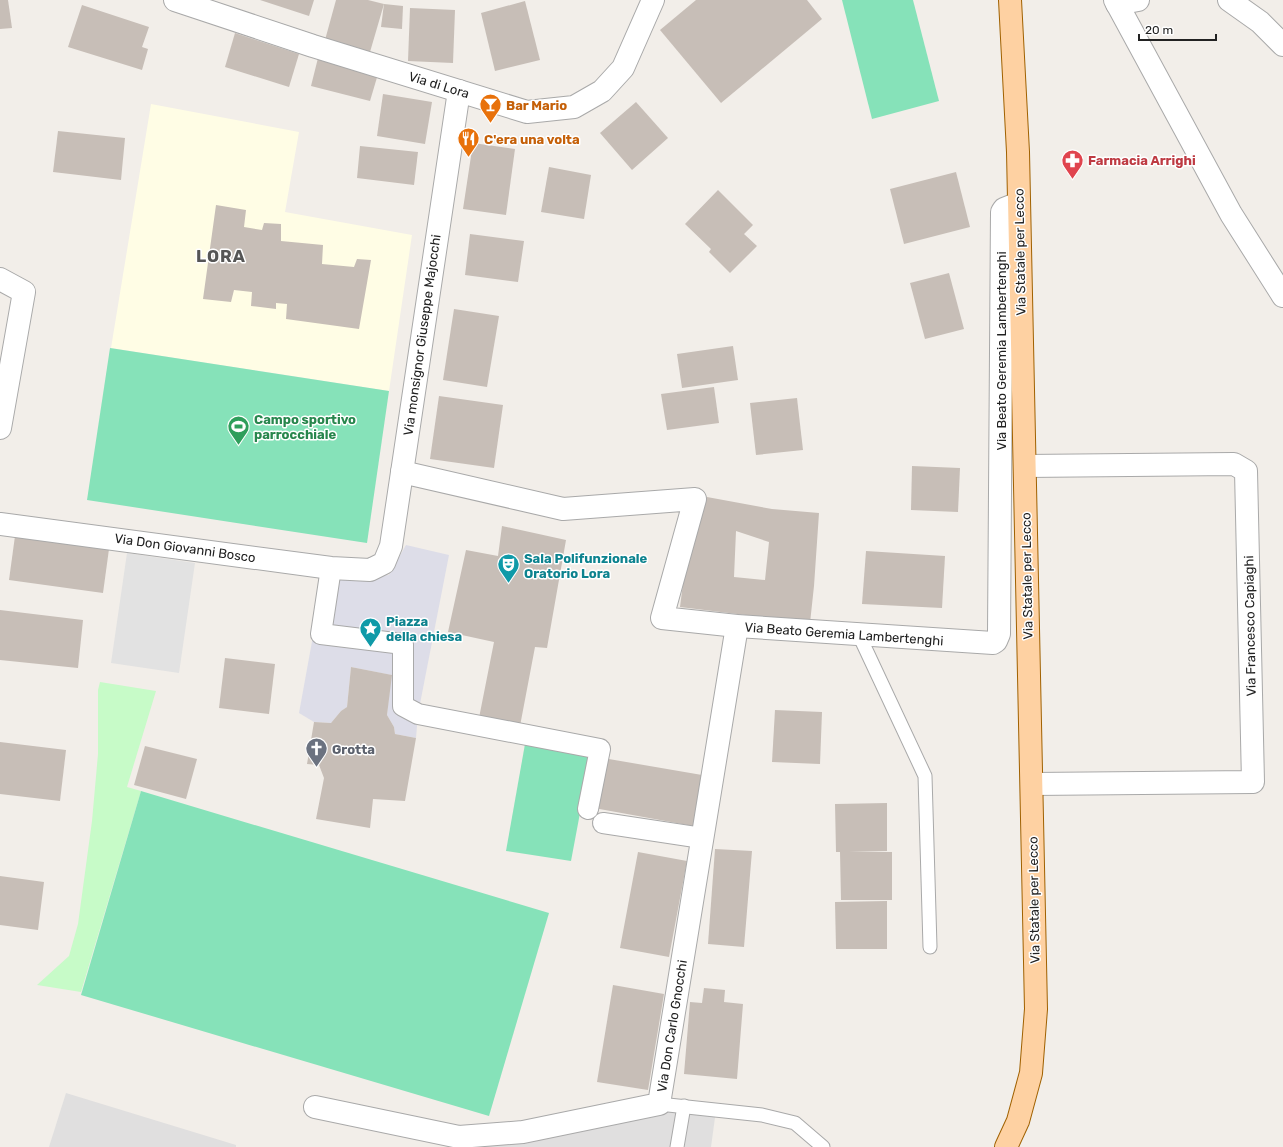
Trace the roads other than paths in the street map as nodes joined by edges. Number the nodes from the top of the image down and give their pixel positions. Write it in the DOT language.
graph roads {
  1 [pos="175,0"];
  2 [pos="653,0"];
  3 [pos="1010,0"];
  4 [pos="1138,0"];
  5 [pos="1229,0"];
  6 [pos="1116,2"];
  7 [pos="1283,44"];
  8 [pos="458,91"];
  9 [pos="1019,203"];
  10 [pos="0,279"];
  11 [pos="1283,296"];
  12 [pos="0,428"];
  13 [pos="1025,466"];
  14 [pos="402,472"];
  15 [pos="0,524"];
  16 [pos="331,568"];
  17 [pos="370,570"];
  18 [pos="737,626"];
  19 [pos="859,635"];
  20 [pos="1032,784"];
  21 [pos="588,809"];
  22 [pos="602,823"];
  23 [pos="702,838"];
  24 [pos="930,947"];
  25 [pos="659,1104"];
  26 [pos="684,1106"];
  27 [pos="315,1107"];
  28 [pos="678,1147"];
  29 [pos="823,1147"];
  30 [pos="1006,1147"];
  1 -- 8 [label="street, Via di Lora"];
  2 -- 8 [label="street, Via di Lora"];
  3 -- 9 [label="main road, Via Statale per Lecco"];
  4 -- 6 [label="street"];
  5 -- 7 [label="street"];
  6 -- 11 [label="street"];
  8 -- 14 [label="street, Via monsignor Giuseppe Majocchi"];
  9 -- 13 [label="main road, Via Statale per Lecco"];
  9 -- 19 [label="street, Via Beato Geremia Lambertenghi"];
  10 -- 12 [label="street"];
  13 -- 20 [label="main road, Via Statale per Lecco"];
  13 -- 20 [label="street, Via Francesco Capiaghi"];
  14 -- 17 [label="street, Via monsignor Giuseppe Majocchi"];
  14 -- 18 [label="street, Via Beato Geremia Lambertenghi"];
  15 -- 16 [label="street, Via Don Giovanni Bosco"];
  16 -- 17 [label="street, Via Don Giovanni Bosco"];
  16 -- 21 [label="street"];
  18 -- 19 [label="street, Via Beato Geremia Lambertenghi"];
  18 -- 23 [label="street, Via Don Carlo Gnocchi"];
  19 -- 24 [label="lane"];
  20 -- 30 [label="main road, Via Statale per Lecco"];
  22 -- 23 [label="street"];
  23 -- 25 [label="street, Via Don Carlo Gnocchi"];
  25 -- 26 [label="lane"];
  25 -- 27 [label="street, Via Don Carlo Gnocchi"];
  26 -- 28 [label="lane"];
  26 -- 29 [label="lane"];
}
